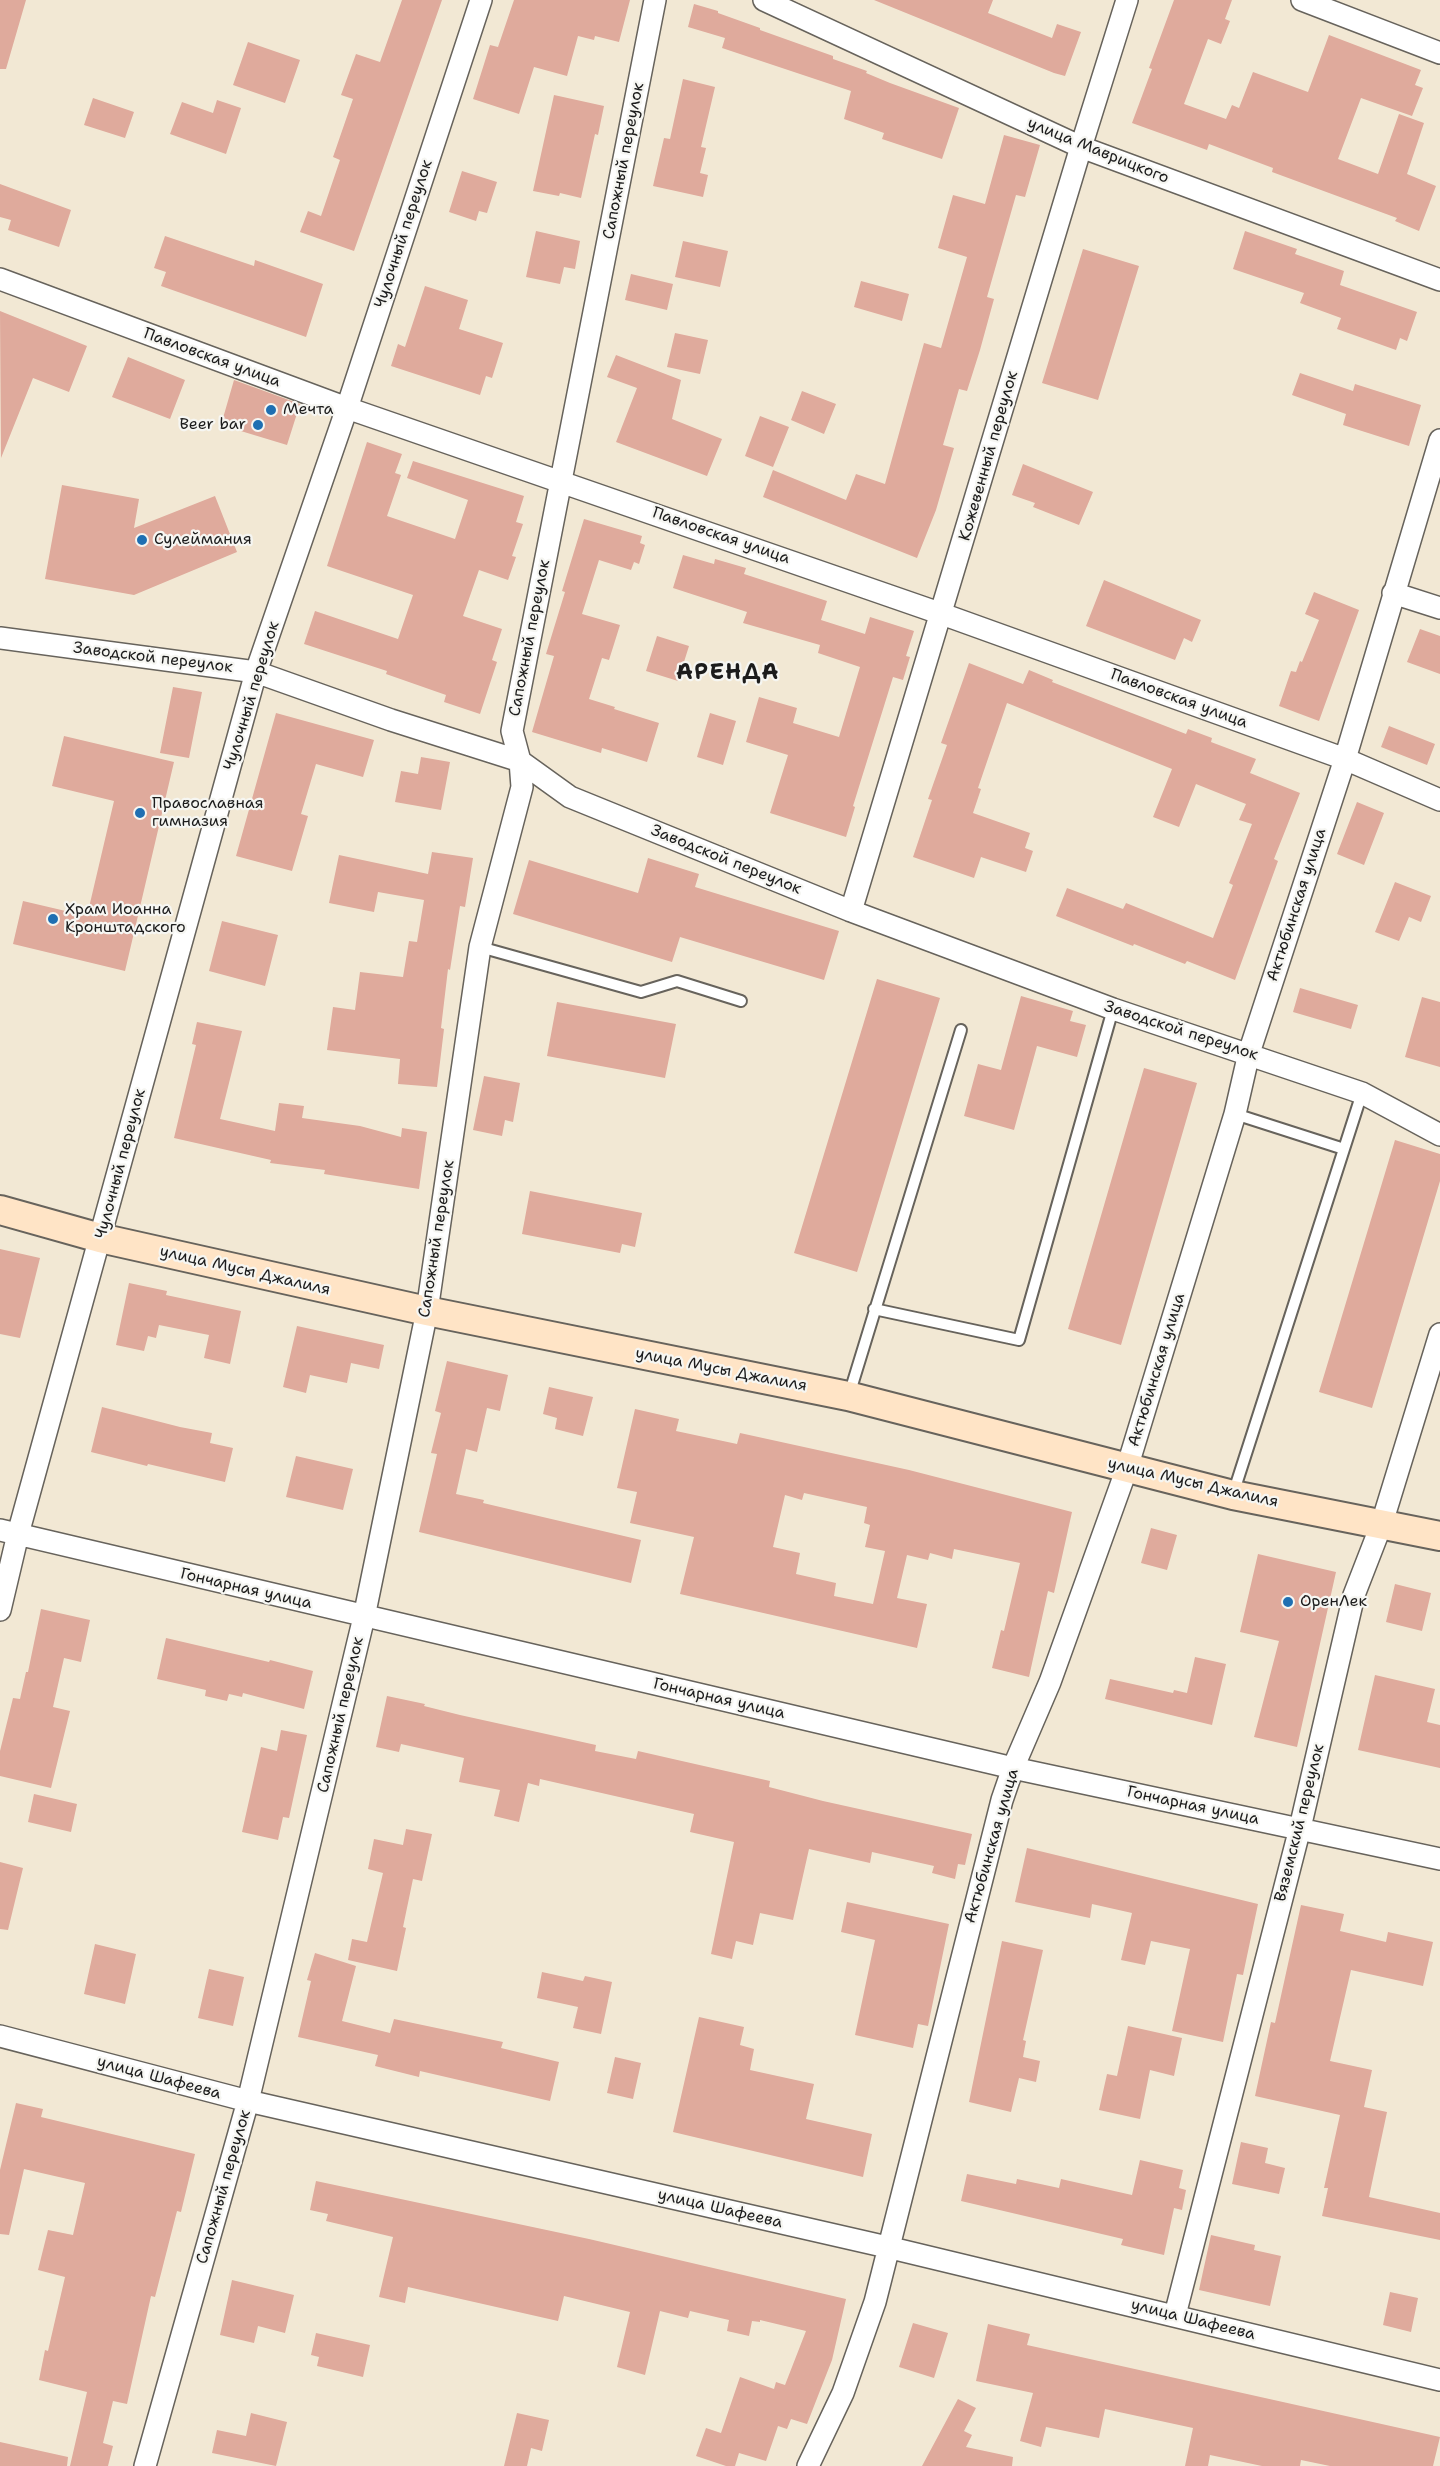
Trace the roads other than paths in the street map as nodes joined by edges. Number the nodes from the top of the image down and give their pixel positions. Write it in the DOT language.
graph roads {
  1 [pos="481,0"];
  2 [pos="655,0"];
  3 [pos="764,0"];
  4 [pos="1127,0"];
  5 [pos="1302,0"];
  6 [pos="1440,53"];
  7 [pos="1080,147"];
  8 [pos="0,279"];
  9 [pos="1440,280"];
  10 [pos="347,408"];
  11 [pos="1440,440"];
  12 [pos="561,481"];
  13 [pos="1393,593"];
  14 [pos="1440,608"];
  15 [pos="942,614"];
  16 [pos="0,638"];
  17 [pos="256,672"];
  18 [pos="1345,759"];
  19 [pos="520,761"];
  20 [pos="522,787"];
  21 [pos="570,797"];
  22 [pos="1440,800"];
  23 [pos="851,911"];
  24 [pos="480,947"];
  25 [pos="741,1001"];
  26 [pos="1113,1009"];
  27 [pos="961,1030"];
  28 [pos="1248,1053"];
  29 [pos="1362,1093"];
  30 [pos="1235,1114"];
  31 [pos="1440,1135"];
  32 [pos="1344,1149"];
  33 [pos="0,1210"];
  34 [pos="100,1238"];
  35 [pos="874,1309"];
  36 [pos="426,1311"];
  37 [pos="1440,1334"];
  38 [pos="848,1396"];
  39 [pos="1127,1468"];
  40 [pos="1233,1495"];
  41 [pos="1382,1523"];
  42 [pos="9,1532"];
  43 [pos="1440,1536"];
  44 [pos="0,1610"];
  45 [pos="364,1617"];
  46 [pos="1013,1768"];
  47 [pos="1300,1828"];
  48 [pos="1440,1859"];
  49 [pos="0,2036"];
  50 [pos="248,2101"];
  51 [pos="887,2247"];
  52 [pos="1175,2315"];
  53 [pos="1440,2380"];
  54 [pos="145,2466"];
  55 [pos="808,2466"];
  1 -- 10 [label="street, Чулочный переулок"];
  2 -- 12 [label="street, Сапожный переулок"];
  3 -- 7 [label="street, улица Маврицкого"];
  4 -- 7 [label="street, Кожевенный переулок"];
  5 -- 6 [label="street"];
  7 -- 9 [label="street, улица Маврицкого"];
  7 -- 15 [label="street, Кожевенный переулок"];
  8 -- 10 [label="street, Павловская улица"];
  10 -- 12 [label="street, Павловская улица"];
  10 -- 17 [label="street, Чулочный переулок"];
  11 -- 13 [label="street, Актюбинская улица"];
  12 -- 15 [label="street, Павловская улица"];
  12 -- 19 [label="street, Сапожный переулок"];
  13 -- 14 [label="street"];
  13 -- 18 [label="street, Актюбинская улица"];
  15 -- 18 [label="street, Павловская улица"];
  15 -- 23 [label="street, Кожевенный переулок"];
  16 -- 17 [label="street, Заводской переулок"];
  17 -- 19 [label="street, Заводской переулок"];
  17 -- 34 [label="street, Чулочный переулок"];
  18 -- 22 [label="street, Павловская улица"];
  18 -- 28 [label="street, Актюбинская улица"];
  19 -- 20 [label="street, Сапожный переулок"];
  19 -- 21 [label="street, Заводской переулок"];
  20 -- 21 [label="street"];
  20 -- 24 [label="street, Сапожный переулок"];
  21 -- 23 [label="street, Заводской переулок"];
  23 -- 26 [label="street, Заводской переулок"];
  24 -- 25 [label="lane"];
  24 -- 36 [label="street, Сапожный переулок"];
  26 -- 28 [label="street, Заводской переулок"];
  26 -- 35 [label="lane"];
  27 -- 35 [label="lane"];
  28 -- 29 [label="street, Заводской переулок"];
  28 -- 30 [label="street, Актюбинская улица"];
  29 -- 31 [label="street, Заводской переулок"];
  29 -- 32 [label="lane"];
  30 -- 32 [label="lane"];
  30 -- 39 [label="street, Актюбинская улица"];
  32 -- 40 [label="lane"];
  33 -- 34 [label="street, улица Мусы Джалиля"];
  34 -- 36 [label="street, улица Мусы Джалиля"];
  34 -- 42 [label="street, Чулочный переулок"];
  35 -- 38 [label="lane"];
  36 -- 38 [label="street, улица Мусы Джалиля"];
  36 -- 45 [label="street, Сапожный переулок"];
  37 -- 41 [label="street, Вяземский переулок"];
  38 -- 39 [label="street, улица Мусы Джалиля"];
  39 -- 40 [label="street, улица Мусы Джалиля"];
  39 -- 46 [label="street, Актюбинская улица"];
  40 -- 41 [label="street, улица Мусы Джалиля"];
  41 -- 43 [label="street, улица Мусы Джалиля"];
  41 -- 47 [label="street, Вяземский переулок"];
  42 -- 44 [label="street, Чулочный переулок"];
  42 -- 45 [label="street, Гончарная улица"];
  45 -- 46 [label="street, Гончарная улица"];
  45 -- 50 [label="street, Сапожный переулок"];
  46 -- 47 [label="street, Гончарная улица"];
  46 -- 51 [label="street, Актюбинская улица"];
  47 -- 48 [label="street, Гончарная улица"];
  47 -- 52 [label="street, Вяземский переулок"];
  49 -- 50 [label="street, улица Шафеева"];
  50 -- 51 [label="street, улица Шафеева"];
  50 -- 54 [label="street, Сапожный переулок"];
  51 -- 52 [label="street, улица Шафеева"];
  51 -- 55 [label="street, Актюбинская улица"];
  52 -- 53 [label="street, улица Шафеева"];
}
